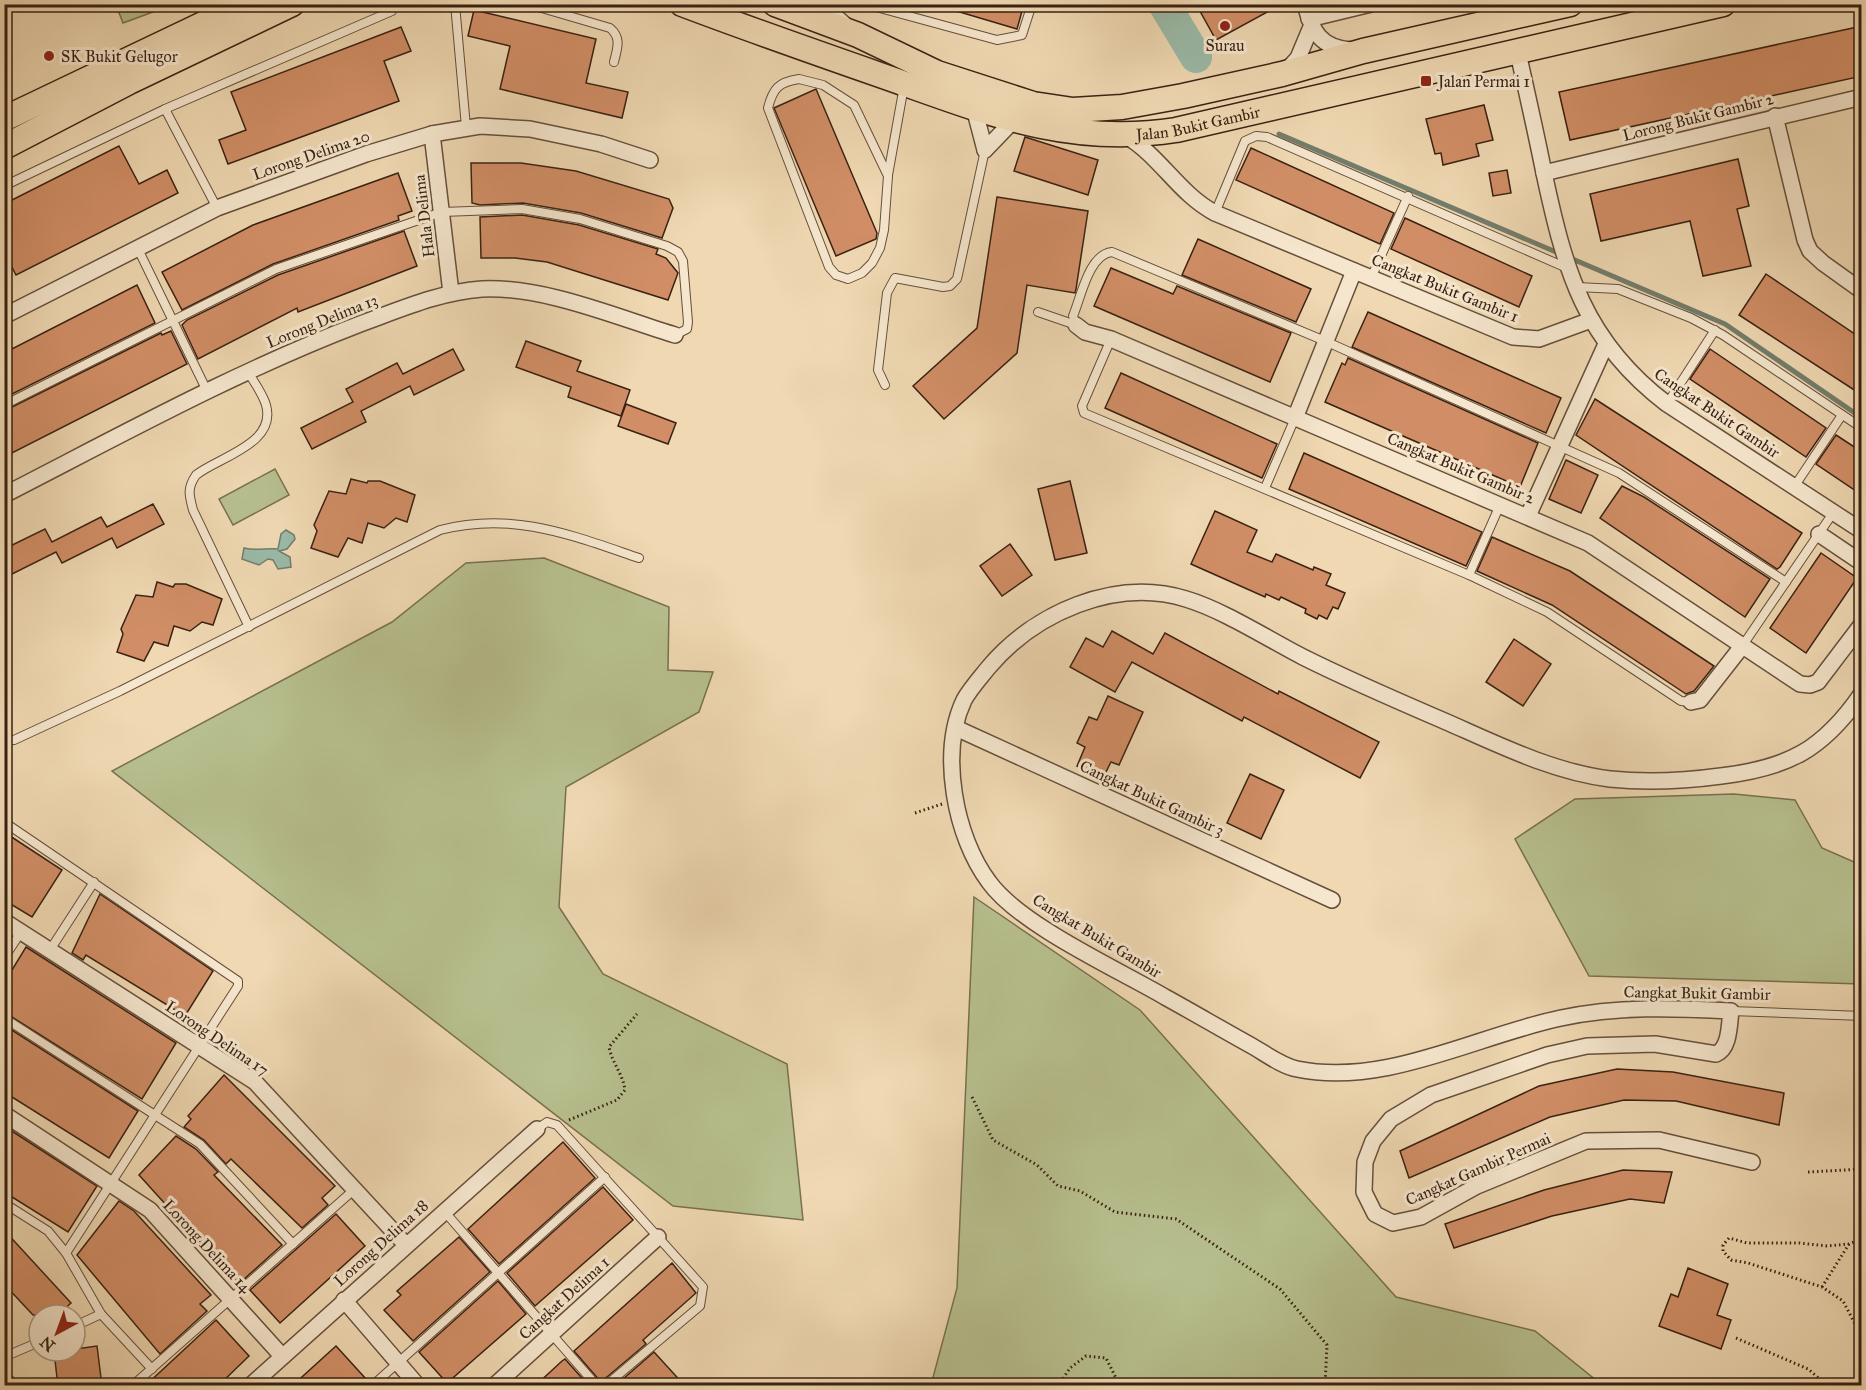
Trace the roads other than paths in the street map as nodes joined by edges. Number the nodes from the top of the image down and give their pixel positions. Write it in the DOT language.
graph roads {
  1 [pos="245,4"];
  2 [pos="292,4"];
  3 [pos="455,4"];
  4 [pos="528,4"];
  5 [pos="776,4"];
  6 [pos="821,4"];
  7 [pos="865,4"];
  8 [pos="1032,4"];
  9 [pos="1371,4"];
  10 [pos="1570,4"];
  11 [pos="1723,4"];
  12 [pos="694,7"];
  13 [pos="392,11"];
  14 [pos="1308,17"];
  15 [pos="858,35"];
  16 [pos="1363,51"];
  17 [pos="1518,52"];
  18 [pos="614,62"];
  19 [pos="1282,74"];
  20 [pos="905,84"];
  21 [pos="1862,97"];
  22 [pos="974,108"];
  23 [pos="165,109"];
  24 [pos="1775,116"];
  25 [pos="4,118"];
  26 [pos="1013,121"];
  27 [pos="466,127"];
  28 [pos="1176,130"];
  29 [pos="432,134"];
  30 [pos="1126,136"];
  31 [pos="4,147"];
  32 [pos="986,150"];
  33 [pos="650,160"];
  34 [pos="1166,172"];
  35 [pos="1544,173"];
  36 [pos="888,176"];
  37 [pos="4,186"];
  38 [pos="1408,196"];
  39 [pos="217,208"];
  40 [pos="441,212"];
  41 [pos="1215,213"];
  42 [pos="138,249"];
  43 [pos="1566,264"];
  44 [pos="1354,271"];
  45 [pos="1371,278"];
  46 [pos="1575,287"];
  47 [pos="1862,291"];
  48 [pos="451,293"];
  49 [pos="1038,312"];
  50 [pos="4,316"];
  51 [pos="1591,320"];
  52 [pos="172,321"];
  53 [pos="1076,325"];
  54 [pos="1715,330"];
  55 [pos="675,335"];
  56 [pos="1111,339"];
  57 [pos="1325,341"];
  58 [pos="1606,344"];
  59 [pos="248,372"];
  60 [pos="885,385"];
  61 [pos="207,391"];
  62 [pos="1667,404"];
  63 [pos="4,405"];
  64 [pos="1842,415"];
  65 [pos="1294,418"];
  66 [pos="1862,428"];
  67 [pos="1560,445"];
  68 [pos="1794,487"];
  69 [pos="1265,488"];
  70 [pos="4,495"];
  71 [pos="1500,504"];
  72 [pos="1833,513"];
  73 [pos="1528,516"];
  74 [pos="1862,531"];
  75 [pos="1819,534"];
  76 [pos="639,558"];
  77 [pos="1862,563"];
  78 [pos="1469,575"];
  79 [pos="1786,582"];
  80 [pos="1862,624"];
  81 [pos="249,627"];
  82 [pos="1743,645"];
  83 [pos="1862,693"];
  84 [pos="1691,702"];
  85 [pos="956,728"];
  86 [pos="4,741"];
  87 [pos="4,822"];
  88 [pos="94,882"];
  89 [pos="1332,900"];
  90 [pos="4,921"];
  91 [pos="21,932"];
  92 [pos="50,950"];
  93 [pos="4,958"];
  94 [pos="1731,1011"];
  95 [pos="1862,1016"];
  96 [pos="4,1018"];
  97 [pos="200,1046"];
  98 [pos="4,1114"];
  99 [pos="157,1114"];
  100 [pos="537,1129"];
  101 [pos="1752,1162"];
  102 [pos="605,1178"];
  103 [pos="113,1183"];
  104 [pos="356,1188"];
  105 [pos="4,1203"];
  106 [pos="444,1211"];
  107 [pos="658,1238"];
  108 [pos="293,1244"];
  109 [pos="406,1245"];
  110 [pos="66,1253"];
  111 [pos="498,1272"];
  112 [pos="232,1300"];
  113 [pos="344,1300"];
  114 [pos="101,1314"];
  115 [pos="87,1320"];
  116 [pos="552,1333"];
  117 [pos="27,1347"];
  118 [pos="282,1356"];
  119 [pos="4,1357"];
  120 [pos="398,1362"];
  121 [pos="152,1369"];
  122 [pos="132,1386"];
  123 [pos="250,1386"];
  124 [pos="372,1386"];
  125 [pos="418,1386"];
  126 [pos="494,1386"];
  127 [pos="597,1386"];
  128 [pos="605,1386"];
  1 -- 25 [label="main road"];
  2 -- 31 [label="main road"];
  3 -- 27 [label="lane"];
  4 -- 18 [label="lane"];
  5 -- 15 [label="main road, Jalan Bukit Gambir"];
  6 -- 15 [label="street"];
  7 -- 8 [label="lane"];
  9 -- 14 [label="street"];
  10 -- 16 [label="main road, Jalan Bukit Gambir"];
  11 -- 17 [label="main road, Jalan Bukit Gambir"];
  12 -- 20 [label="main road, Jalan Bukit Gambir"];
  13 -- 23 [label="lane"];
  14 -- 16 [label="street"];
  14 -- 19 [label="street"];
  15 -- 19 [label="main road, Jalan Bukit Gambir"];
  16 -- 19 [label="main road, Jalan Bukit Gambir"];
  17 -- 28 [label="main road, Jalan Bukit Gambir"];
  17 -- 35 [label="street, Cangkat Bukit Gambir"];
  20 -- 22 [label="main road, Jalan Bukit Gambir"];
  20 -- 36 [label="lane"];
  21 -- 24 [label="street, Lorong Bukit Gambir 2"];
  22 -- 26 [label="main road, Jalan Bukit Gambir"];
  22 -- 32 [label="street"];
  23 -- 37 [label="lane"];
  23 -- 39 [label="lane"];
  24 -- 35 [label="street, Lorong Bukit Gambir 2"];
  24 -- 47 [label="street"];
  26 -- 30 [label="main road, Jalan Bukit Gambir"];
  26 -- 32 [label="street"];
  27 -- 29 [label="street, Lorong Delima 20"];
  27 -- 33 [label="street, Lorong Delima 20"];
  28 -- 30 [label="main road, Jalan Bukit Gambir"];
  28 -- 34 [label="street"];
  29 -- 39 [label="street, Lorong Delima 20"];
  29 -- 40 [label="street, Hala Delima"];
  30 -- 34 [label="street, Cangkat Bukit Gambir 1"];
  32 -- 60 [label="lane"];
  34 -- 41 [label="street, Cangkat Bukit Gambir 1"];
  35 -- 43 [label="street, Cangkat Bukit Gambir"];
  36 -- 36 [label="lane"];
  38 -- 41 [label="lane"];
  38 -- 43 [label="lane"];
  38 -- 45 [label="lane"];
  39 -- 42 [label="street, Lorong Delima 20"];
  40 -- 48 [label="street, Hala Delima"];
  40 -- 52 [label="lane"];
  40 -- 55 [label="lane"];
  41 -- 44 [label="street, Cangkat Bukit Gambir 1"];
  42 -- 50 [label="street, Lorong Delima 20"];
  42 -- 52 [label="lane"];
  43 -- 46 [label="street, Cangkat Bukit Gambir"];
  44 -- 45 [label="street, Cangkat Bukit Gambir 1"];
  44 -- 57 [label="street, Cangkat Bukit Gambir 1"];
  45 -- 51 [label="street, Cangkat Bukit Gambir 1"];
  46 -- 51 [label="street, Cangkat Bukit Gambir"];
  46 -- 54 [label="lane"];
  48 -- 55 [label="street, Lorong Delima 13"];
  48 -- 59 [label="street, Lorong Delima 13"];
  49 -- 53 [label="lane"];
  51 -- 58 [label="street, Cangkat Bukit Gambir"];
  52 -- 61 [label="lane"];
  52 -- 63 [label="lane"];
  53 -- 56 [label="street, Cangkat Bukit Gambir 2"];
  53 -- 57 [label="lane"];
  54 -- 62 [label="lane"];
  54 -- 64 [label="lane"];
  56 -- 65 [label="street, Cangkat Bukit Gambir 2"];
  56 -- 69 [label="lane"];
  57 -- 65 [label="street, Cangkat Bukit Gambir 1"];
  57 -- 67 [label="lane"];
  58 -- 62 [label="street, Cangkat Bukit Gambir"];
  58 -- 67 [label="street"];
  59 -- 61 [label="street, Lorong Delima 13"];
  59 -- 81 [label="lane"];
  61 -- 70 [label="street, Lorong Delima 13"];
  62 -- 68 [label="street, Cangkat Bukit Gambir"];
  64 -- 66 [label="lane"];
  64 -- 68 [label="lane"];
  65 -- 69 [label="lane"];
  65 -- 71 [label="street, Cangkat Bukit Gambir 2"];
  67 -- 73 [label="street"];
  67 -- 79 [label="lane"];
  68 -- 72 [label="street, Cangkat Bukit Gambir"];
  69 -- 78 [label="lane"];
  71 -- 73 [label="street, Cangkat Bukit Gambir 2"];
  71 -- 78 [label="lane"];
  72 -- 74 [label="street, Cangkat Bukit Gambir"];
  72 -- 75 [label="lane"];
  73 -- 82 [label="street, Cangkat Bukit Gambir 2"];
  75 -- 77 [label="street"];
  75 -- 79 [label="lane"];
  76 -- 81 [label="lane"];
  78 -- 84 [label="lane"];
  79 -- 82 [label="lane"];
  80 -- 82 [label="street, Cangkat Bukit Gambir 2"];
  81 -- 86 [label="lane"];
  82 -- 84 [label="street"];
  83 -- 85 [label="street, Cangkat Bukit Gambir"];
  85 -- 89 [label="street, Cangkat Bukit Gambir 3"];
  85 -- 94 [label="street, Cangkat Bukit Gambir"];
  87 -- 88 [label="lane"];
  88 -- 92 [label="lane"];
  88 -- 97 [label="lane"];
  90 -- 91 [label="street, Lorong Delima 17"];
  91 -- 92 [label="street, Lorong Delima 17"];
  91 -- 93 [label="lane"];
  92 -- 97 [label="street, Lorong Delima 17"];
  94 -- 95 [label="lane, Cangkat Bukit Gambir"];
  94 -- 101 [label="street, Cangkat Gambir Permai"];
  96 -- 99 [label="lane"];
  97 -- 99 [label="lane"];
  97 -- 104 [label="street, Lorong Delima 17"];
  98 -- 103 [label="street, Lorong Delima 14"];
  99 -- 103 [label="lane"];
  99 -- 108 [label="lane"];
  100 -- 102 [label="lane"];
  100 -- 106 [label="street, Lorong Delima 18"];
  102 -- 107 [label="lane"];
  102 -- 111 [label="lane"];
  103 -- 110 [label="lane"];
  103 -- 112 [label="street, Lorong Delima 14"];
  104 -- 108 [label="lane"];
  104 -- 109 [label="street, Lorong Delima 17"];
  105 -- 110 [label="lane"];
  106 -- 109 [label="street, Lorong Delima 18"];
  106 -- 111 [label="lane"];
  107 -- 116 [label="street, Cangkat Delima 1"];
  107 -- 128 [label="lane"];
  108 -- 112 [label="lane"];
  109 -- 113 [label="street, Lorong Delima 18"];
  110 -- 114 [label="lane"];
  111 -- 116 [label="lane"];
  111 -- 120 [label="lane"];
  112 -- 118 [label="street, Lorong Delima 14"];
  112 -- 121 [label="lane"];
  113 -- 118 [label="street, Lorong Delima 18"];
  113 -- 120 [label="street"];
  114 -- 115 [label="lane"];
  114 -- 121 [label="lane"];
  116 -- 126 [label="street, Cangkat Delima 1"];
  116 -- 127 [label="lane"];
  117 -- 119 [label="lane"];
  118 -- 123 [label="street, Lorong Delima 18"];
  120 -- 124 [label="lane"];
  120 -- 125 [label="street"];
  121 -- 122 [label="lane"];
}
